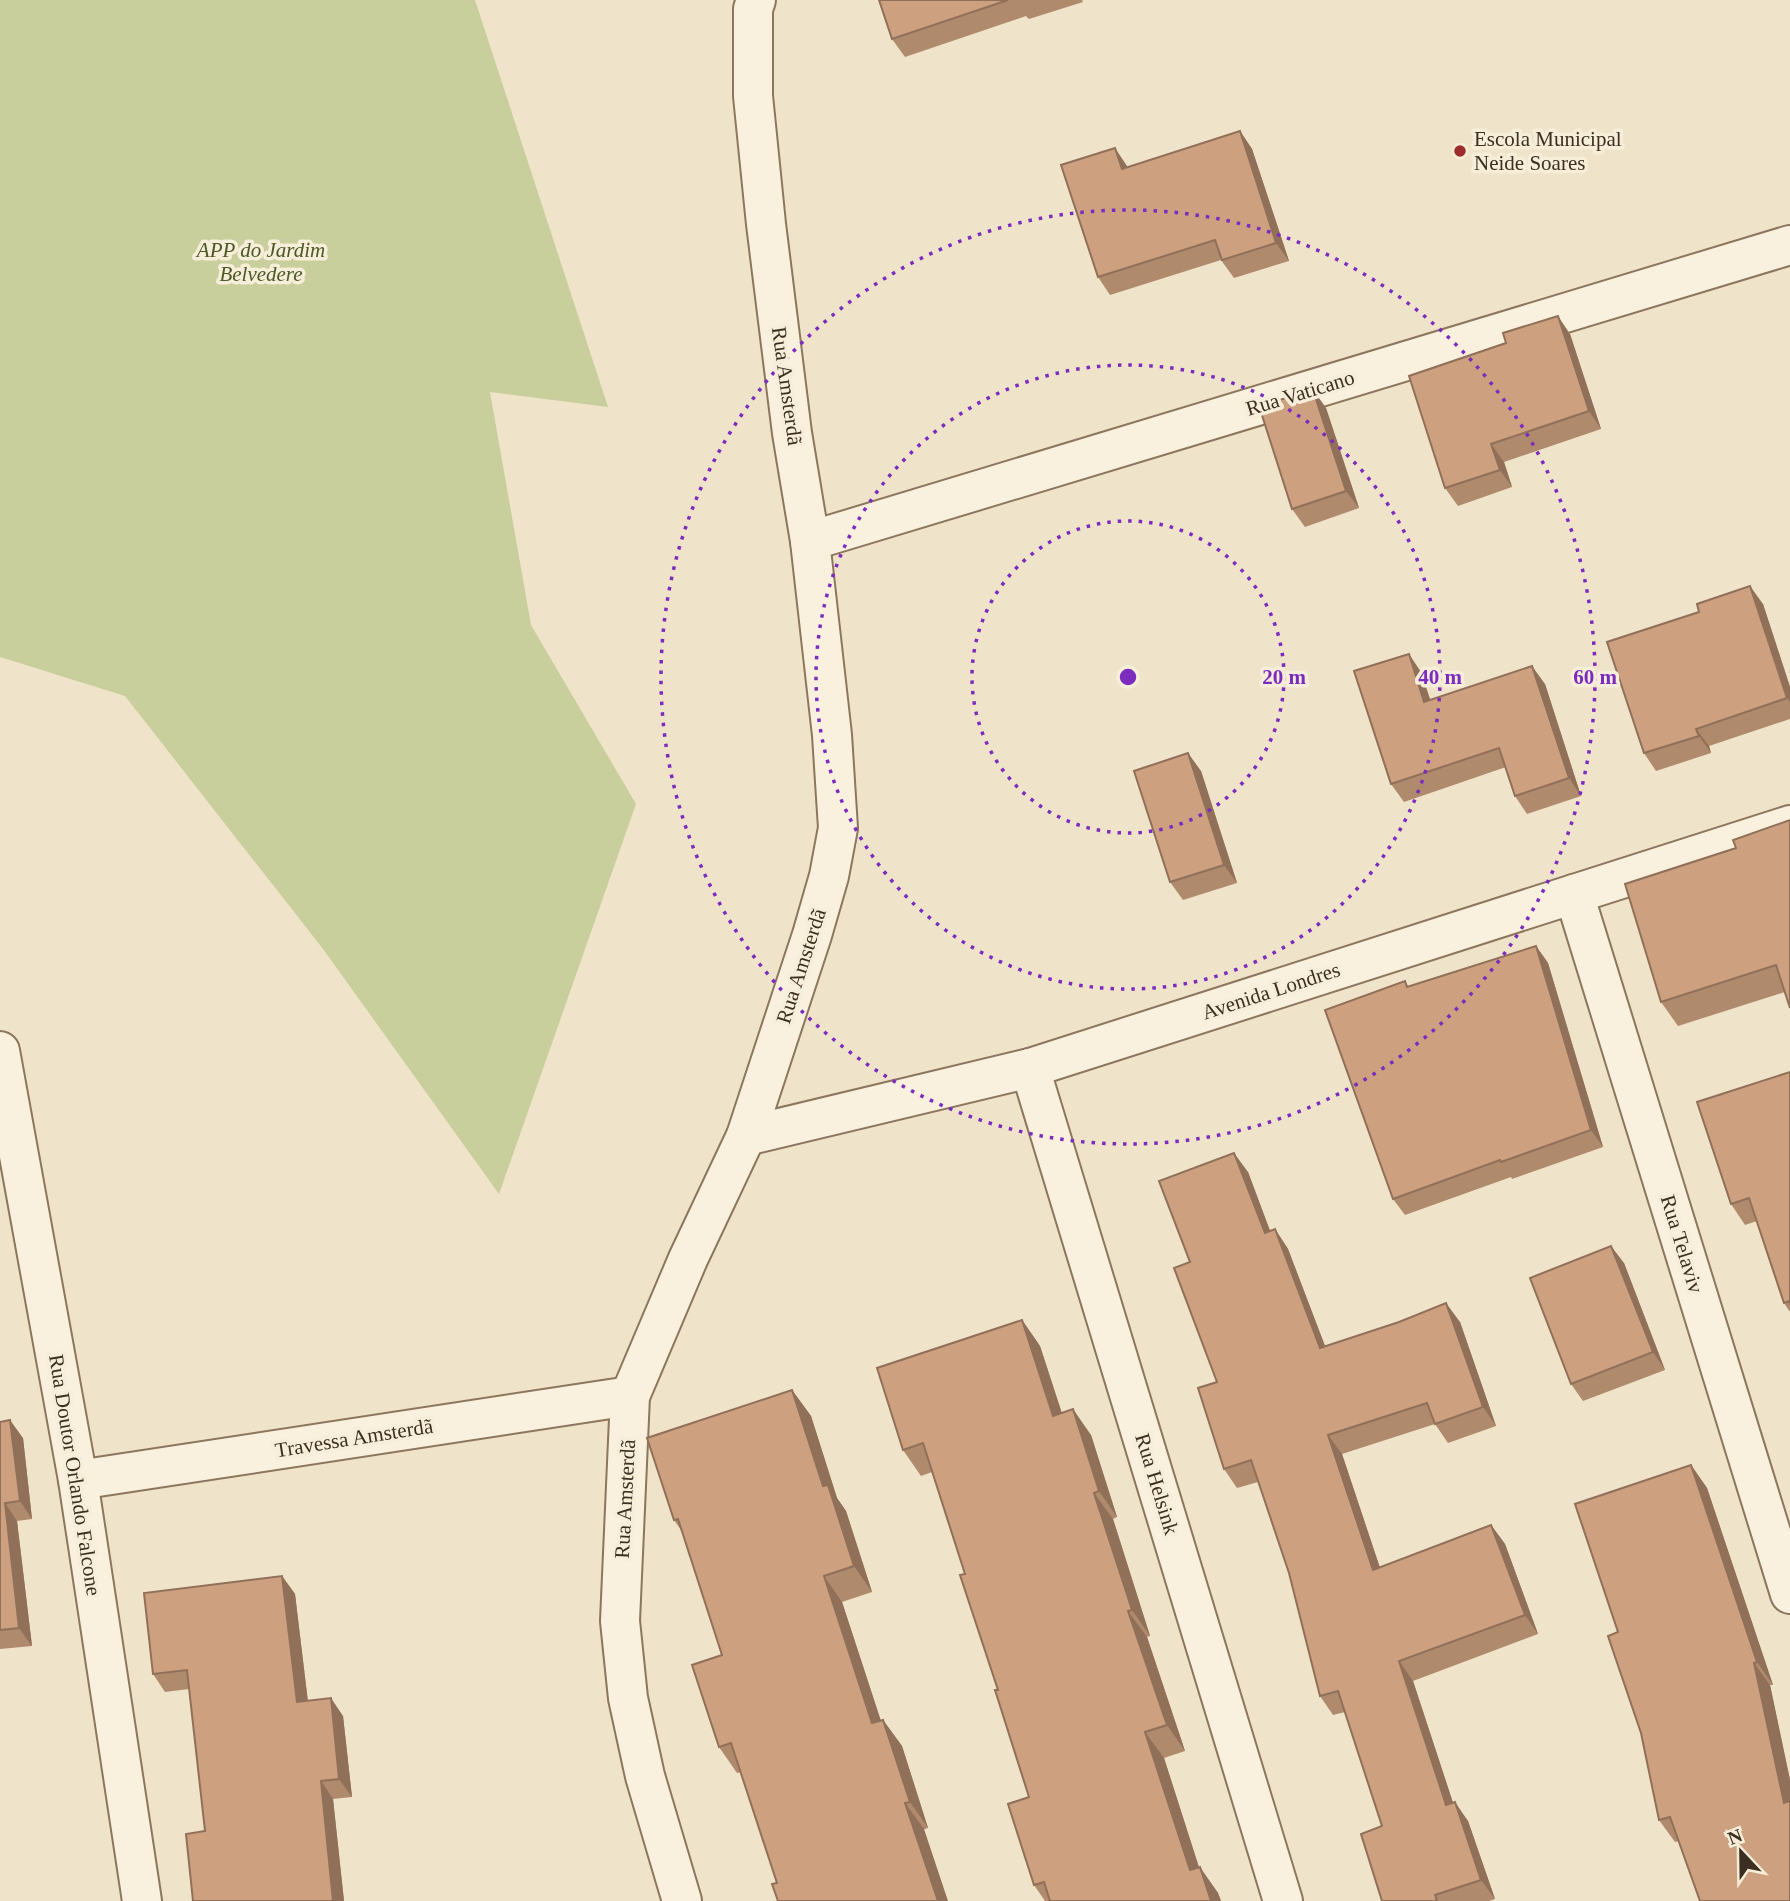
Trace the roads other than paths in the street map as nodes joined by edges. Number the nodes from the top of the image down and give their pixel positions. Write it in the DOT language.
graph roads {
  1 [pos="756,0"];
  2 [pos="1790,245"];
  3 [pos="810,541"];
  4 [pos="1790,825"];
  5 [pos="1574,894"];
  6 [pos="0,1051"];
  7 [pos="1030,1068"];
  8 [pos="746,1136"];
  9 [pos="629,1396"];
  10 [pos="78,1480"];
  11 [pos="1790,1594"];
  12 [pos="142,1901"];
  13 [pos="682,1901"];
  14 [pos="1283,1901"];
  1 -- 3 [label="street, Rua Amsterdã"];
  2 -- 3 [label="street, Rua Vaticano"];
  3 -- 8 [label="street, Rua Amsterdã"];
  4 -- 5 [label="street, Avenida Londres"];
  5 -- 7 [label="street, Avenida Londres"];
  5 -- 11 [label="street, Rua Telaviv"];
  6 -- 10 [label="street, Rua Doutor Orlando Falcone"];
  7 -- 8 [label="street, Avenida Londres"];
  7 -- 14 [label="street, Rua Helsink"];
  8 -- 9 [label="street, Rua Amsterdã"];
  9 -- 10 [label="street, Travessa Amsterdã"];
  9 -- 13 [label="street, Rua Amsterdã"];
  10 -- 12 [label="street, Rua Doutor Orlando Falcone"];
}
